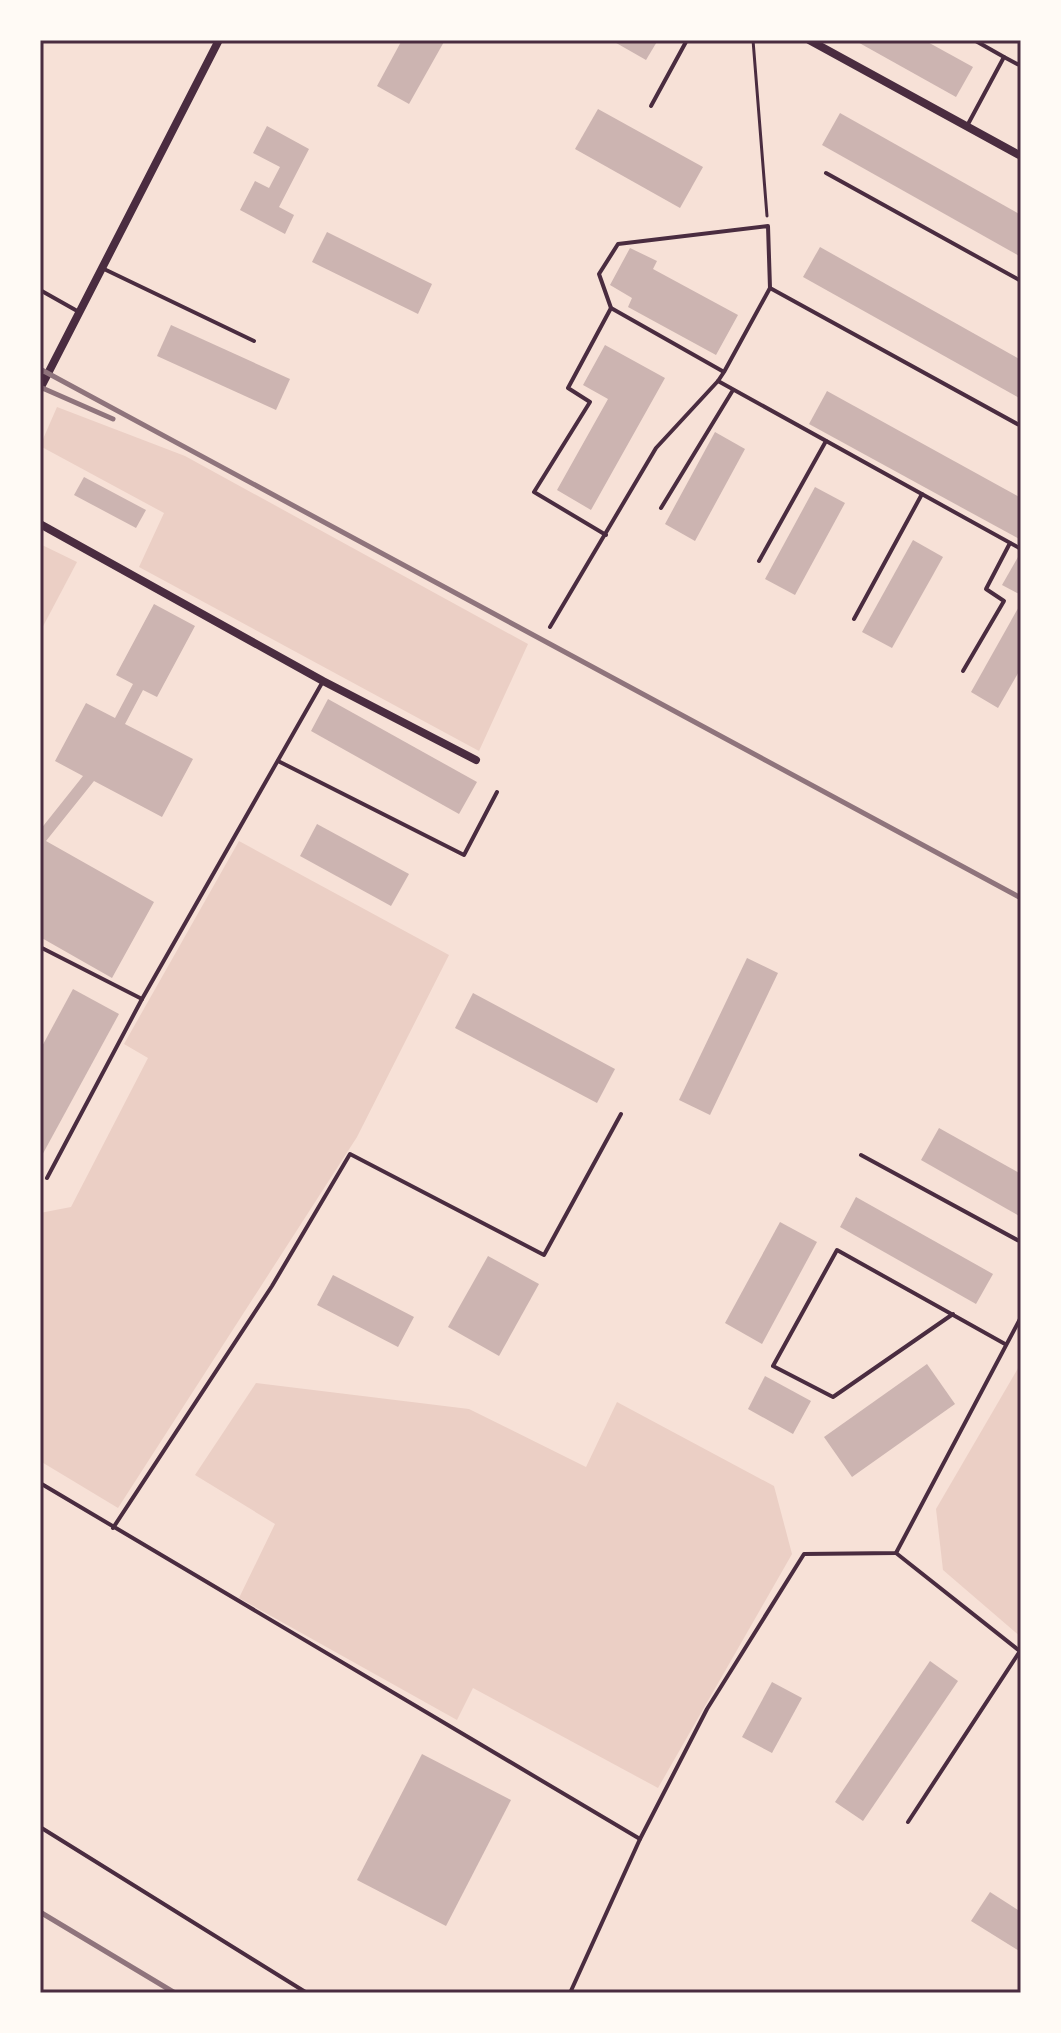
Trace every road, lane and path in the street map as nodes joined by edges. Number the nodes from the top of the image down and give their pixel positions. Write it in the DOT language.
graph roads {
  1 [pos="219,40"];
  2 [pos="687,40"];
  3 [pos="753,40"];
  4 [pos="809,40"];
  5 [pos="974,40"];
  6 [pos="1004,57"];
  7 [pos="1021,66"];
  8 [pos="651,106"];
  9 [pos="967,127"];
  10 [pos="1021,156"];
  11 [pos="826,173"];
  12 [pos="768,226"];
  13 [pos="104,269"];
  14 [pos="1021,281"];
  15 [pos="770,288"];
  16 [pos="40,290"];
  17 [pos="611,308"];
  18 [pos="81,313"];
  19 [pos="254,341"];
  20 [pos="724,372"];
  21 [pos="718,381"];
  22 [pos="40,389"];
  23 [pos="733,390"];
  24 [pos="1021,426"];
  25 [pos="826,441"];
  26 [pos="922,494"];
  27 [pos="661,508"];
  28 [pos="40,524"];
  29 [pos="606,535"];
  30 [pos="1010,543"];
  31 [pos="1021,549"];
  32 [pos="759,561"];
  33 [pos="854,619"];
  34 [pos="550,627"];
  35 [pos="963,671"];
  36 [pos="323,681"];
  37 [pos="476,760"];
  38 [pos="278,761"];
  39 [pos="497,792"];
  40 [pos="40,947"];
  41 [pos="142,999"];
  42 [pos="621,1114"];
  43 [pos="861,1155"];
  44 [pos="47,1178"];
  45 [pos="1021,1242"];
  46 [pos="953,1314"];
  47 [pos="1021,1317"];
  48 [pos="1006,1344"];
  49 [pos="40,1483"];
  50 [pos="113,1528"];
  51 [pos="896,1553"];
  52 [pos="1021,1651"];
  53 [pos="908,1822"];
  54 [pos="40,1827"];
  55 [pos="640,1839"];
  56 [pos="307,1993"];
  57 [pos="570,1993"];
  1 -- 13 [label="street"];
  2 -- 8 [label="lane"];
  3 -- 12 [label="path"];
  4 -- 9 [label="street"];
  5 -- 6 [label="lane"];
  6 -- 7 [label="lane"];
  6 -- 9 [label="lane"];
  9 -- 10 [label="street"];
  11 -- 14 [label="lane"];
  12 -- 15 [label="lane"];
  12 -- 17 [label="lane"];
  13 -- 18 [label="street"];
  13 -- 19 [label="lane"];
  15 -- 20 [label="lane"];
  15 -- 24 [label="lane"];
  16 -- 18 [label="lane"];
  17 -- 20 [label="lane"];
  17 -- 29 [label="lane"];
  18 -- 22 [label="street"];
  20 -- 21 [label="lane"];
  21 -- 23 [label="lane"];
  21 -- 29 [label="lane"];
  23 -- 25 [label="lane"];
  23 -- 27 [label="lane"];
  25 -- 26 [label="lane"];
  25 -- 32 [label="lane"];
  26 -- 30 [label="lane"];
  26 -- 33 [label="lane"];
  28 -- 36 [label="street"];
  29 -- 34 [label="lane"];
  30 -- 31 [label="lane"];
  30 -- 35 [label="lane"];
  36 -- 37 [label="street"];
  36 -- 38 [label="lane"];
  38 -- 39 [label="lane"];
  38 -- 41 [label="lane"];
  40 -- 41 [label="lane"];
  41 -- 44 [label="lane"];
  42 -- 50 [label="lane"];
  43 -- 45 [label="lane"];
  46 -- 46 [label="lane"];
  46 -- 48 [label="lane"];
  47 -- 48 [label="lane"];
  48 -- 51 [label="lane"];
  49 -- 50 [label="lane"];
  50 -- 55 [label="lane"];
  51 -- 52 [label="lane"];
  51 -- 55 [label="lane"];
  52 -- 53 [label="lane"];
  54 -- 56 [label="lane"];
  55 -- 57 [label="lane"];
}
